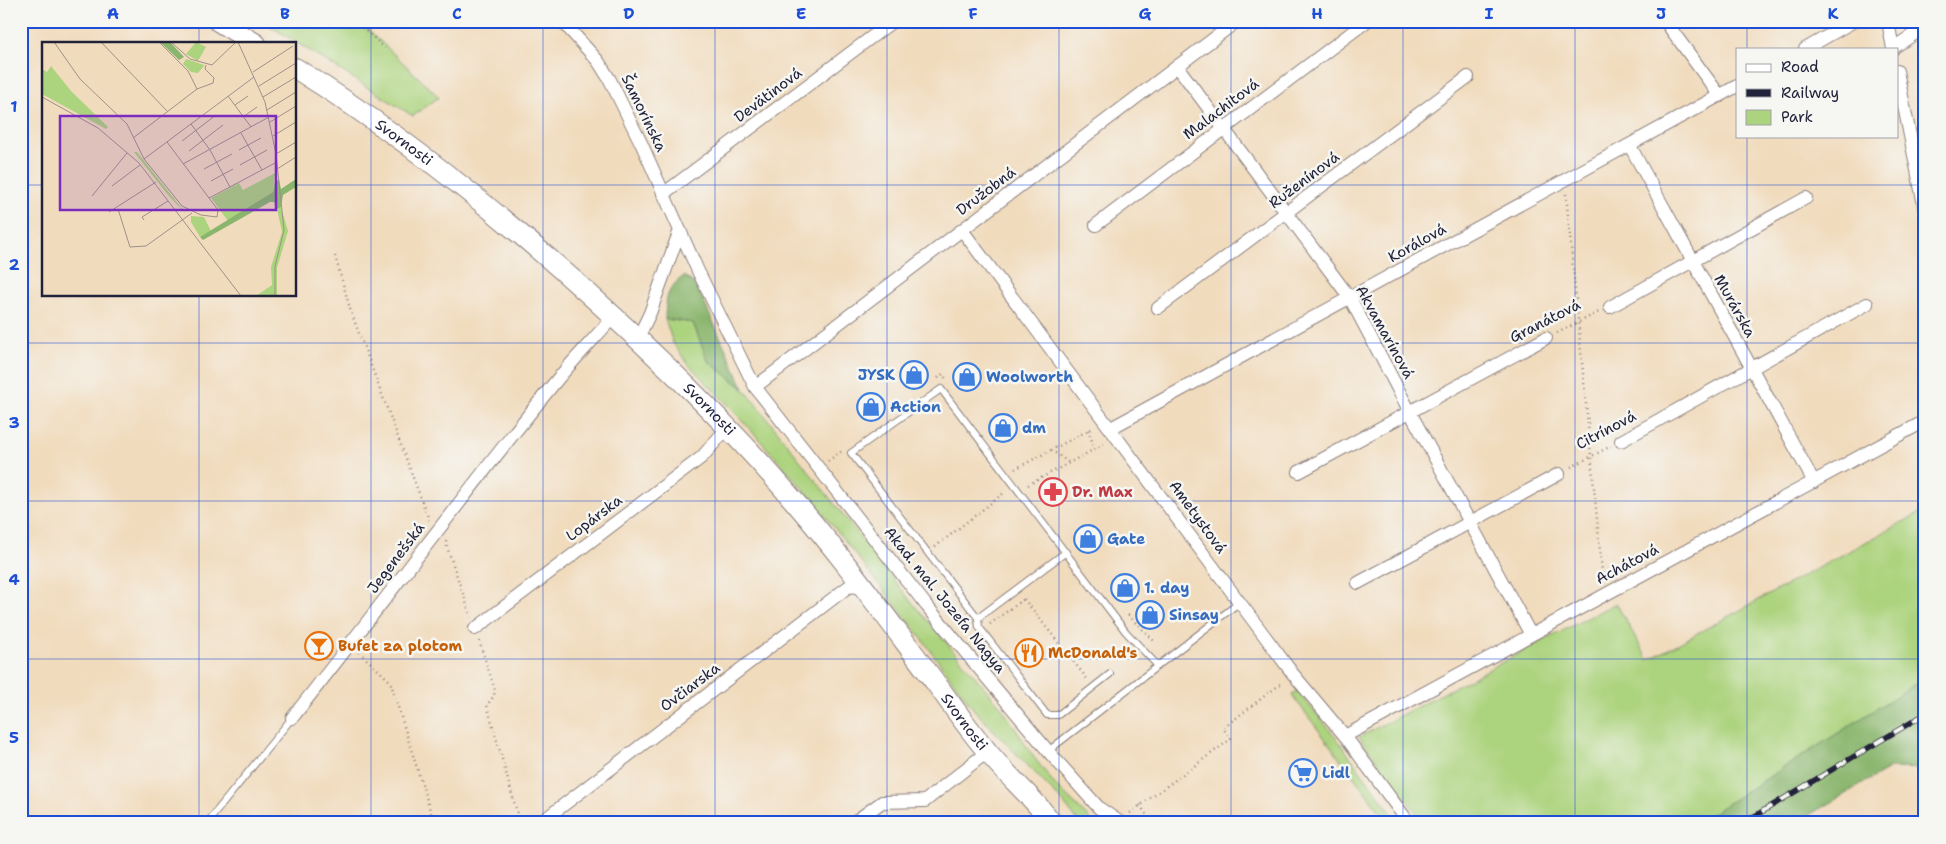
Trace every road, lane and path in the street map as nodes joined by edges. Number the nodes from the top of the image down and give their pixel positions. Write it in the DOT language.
graph roads {
  1 [pos="218,21"];
  2 [pos="355,21"];
  3 [pos="562,21"];
  4 [pos="893,21"];
  5 [pos="1236,21"];
  6 [pos="1367,21"];
  7 [pos="1664,21"];
  8 [pos="1854,21"];
  9 [pos="1888,21"];
  10 [pos="1925,27"];
  11 [pos="253,42"];
  12 [pos="385,48"];
  13 [pos="1806,48"];
  14 [pos="1893,48"];
  15 [pos="1177,66"];
  16 [pos="296,69"];
  17 [pos="1898,75"];
  18 [pos="1468,77"];
  19 [pos="1736,87"];
  20 [pos="1720,96"];
  21 [pos="1223,128"];
  22 [pos="1630,146"];
  23 [pos="1922,175"];
  24 [pos="1565,181"];
  25 [pos="663,194"];
  26 [pos="1806,198"];
  27 [pos="1925,210"];
  28 [pos="1287,213"];
  29 [pos="1096,225"];
  30 [pos="680,230"];
  31 [pos="962,230"];
  32 [pos="335,256"];
  33 [pos="1692,261"];
  34 [pos="1350,298"];
  35 [pos="1867,304"];
  36 [pos="1610,307"];
  37 [pos="1158,308"];
  38 [pos="614,316"];
  39 [pos="1578,322"];
  40 [pos="638,338"];
  41 [pos="1546,338"];
  42 [pos="1751,369"];
  43 [pos="755,387"];
  44 [pos="1410,412"];
  45 [pos="1925,421"];
  46 [pos="1097,426"];
  47 [pos="728,427"];
  48 [pos="1111,428"];
  49 [pos="1088,430"];
  50 [pos="1108,442"];
  51 [pos="1621,442"];
  52 [pos="1095,449"];
  53 [pos="1051,450"];
  54 [pos="1590,456"];
  55 [pos="1069,463"];
  56 [pos="1015,469"];
  57 [pos="1299,472"];
  58 [pos="1559,474"];
  59 [pos="1814,482"];
  60 [pos="1014,485"];
  61 [pos="1027,485"];
  62 [pos="446,519"];
  63 [pos="1470,521"];
  64 [pos="434,535"];
  65 [pos="928,552"];
  66 [pos="1066,552"];
  67 [pos="1358,583"];
  68 [pos="1603,585"];
  69 [pos="863,586"];
  70 [pos="1024,599"];
  71 [pos="1240,602"];
  72 [pos="978,618"];
  73 [pos="475,629"];
  74 [pos="1531,634"];
  75 [pos="350,645"];
  76 [pos="1158,666"];
  77 [pos="1110,674"];
  78 [pos="1284,681"];
  79 [pos="1093,687"];
  80 [pos="292,718"];
  81 [pos="1345,736"];
  82 [pos="1048,751"];
  83 [pos="987,752"];
  84 [pos="1140,805"];
  85 [pos="1124,818"];
  86 [pos="208,823"];
  87 [pos="434,823"];
  88 [pos="520,823"];
  89 [pos="540,823"];
  90 [pos="853,823"];
  91 [pos="1052,823"];
  92 [pos="1152,823"];
  93 [pos="1409,823"];
  1 -- 11 [label="main road"];
  2 -- 12 [label="path"];
  3 -- 25 [label="street, Šamorínska"];
  4 -- 25 [label="street, Devätinová"];
  5 -- 15 [label="street, Družobná"];
  6 -- 21 [label="street, Malachitová"];
  7 -- 20 [label="street"];
  8 -- 13 [label="street"];
  9 -- 14 [label="street"];
  10 -- 14 [label="street"];
  15 -- 21 [label="street, Akvamarínová"];
  15 -- 31 [label="street, Družobná"];
  16 -- 38 [label="main road, Svornosti"];
  17 -- 23 [label="street"];
  18 -- 28 [label="street, Ruženínová"];
  19 -- 20 [label="street, Korálová"];
  20 -- 22 [label="street, Korálová"];
  21 -- 28 [label="street, Akvamarínová"];
  21 -- 29 [label="street, Malachitová"];
  22 -- 24 [label="street, Korálová"];
  22 -- 33 [label="street, Murárska"];
  23 -- 27 [label="street"];
  24 -- 34 [label="street, Korálová"];
  24 -- 39 [label="path"];
  25 -- 30 [label="street, Šamorínska"];
  26 -- 33 [label="street"];
  28 -- 34 [label="street, Akvamarínová"];
  28 -- 37 [label="street, Ruženínová"];
  30 -- 40 [label="street"];
  30 -- 43 [label="street, Šamorínska"];
  31 -- 43 [label="street, Družobná"];
  31 -- 48 [label="street, Ametystová"];
  32 -- 64 [label="path"];
  33 -- 36 [label="street"];
  33 -- 42 [label="street, Murárska"];
  34 -- 44 [label="street, Akvamarínová"];
  34 -- 48 [label="street, Korálová"];
  35 -- 42 [label="street, Citrínová"];
  36 -- 39 [label="path, Granátová"];
  38 -- 40 [label="main road, Svornosti"];
  38 -- 62 [label="street, Jegenešská"];
  39 -- 41 [label="path, Granátová"];
  39 -- 54 [label="path"];
  40 -- 47 [label="main road, Svornosti"];
  41 -- 44 [label="street, Granátová"];
  42 -- 51 [label="street, Citrínová"];
  42 -- 59 [label="street, Murárska"];
  43 -- 82 [label="street, Akad. mal. Jozefa Nagya"];
  44 -- 57 [label="street, Granátová"];
  44 -- 63 [label="street, Akvamarínová"];
  45 -- 59 [label="street, Achátová"];
  46 -- 49 [label="path"];
  47 -- 69 [label="main road, Svornosti"];
  47 -- 73 [label="street, Lopárska"];
  48 -- 71 [label="street, Ametystová"];
  49 -- 52 [label="path"];
  49 -- 53 [label="path"];
  50 -- 52 [label="path"];
  51 -- 54 [label="path, Citrínová"];
  52 -- 55 [label="path"];
  53 -- 55 [label="path"];
  53 -- 56 [label="path"];
  54 -- 58 [label="path, Citrínová"];
  54 -- 68 [label="path"];
  55 -- 61 [label="path"];
  58 -- 63 [label="street"];
  59 -- 74 [label="street, Achátová"];
  60 -- 65 [label="path"];
  60 -- 65 [label="lane"];
  60 -- 66 [label="lane"];
  62 -- 64 [label="street, Jegenešská"];
  62 -- 73 [label="path"];
  63 -- 67 [label="street"];
  63 -- 74 [label="street, Akvamarínová"];
  64 -- 75 [label="street, Jegenešská"];
  65 -- 72 [label="lane"];
  66 -- 72 [label="lane"];
  66 -- 76 [label="lane"];
  69 -- 83 [label="main road, Svornosti"];
  69 -- 89 [label="street, Ovčiarska"];
  70 -- 79 [label="path"];
  71 -- 76 [label="lane"];
  71 -- 81 [label="street, Ametystová"];
  72 -- 79 [label="lane"];
  73 -- 88 [label="path"];
  74 -- 81 [label="street, Achátová"];
  75 -- 80 [label="street, Jegenešská"];
  75 -- 87 [label="path"];
  76 -- 82 [label="lane"];
  77 -- 79 [label="lane"];
  78 -- 84 [label="path"];
  80 -- 86 [label="lane, Jegenešská"];
  81 -- 93 [label="street, Ametystová"];
  82 -- 85 [label="street, Akad. mal. Jozefa Nagya"];
  83 -- 90 [label="street"];
  83 -- 91 [label="main road, Svornosti"];
  84 -- 85 [label="path"];
  84 -- 92 [label="path"];
}
